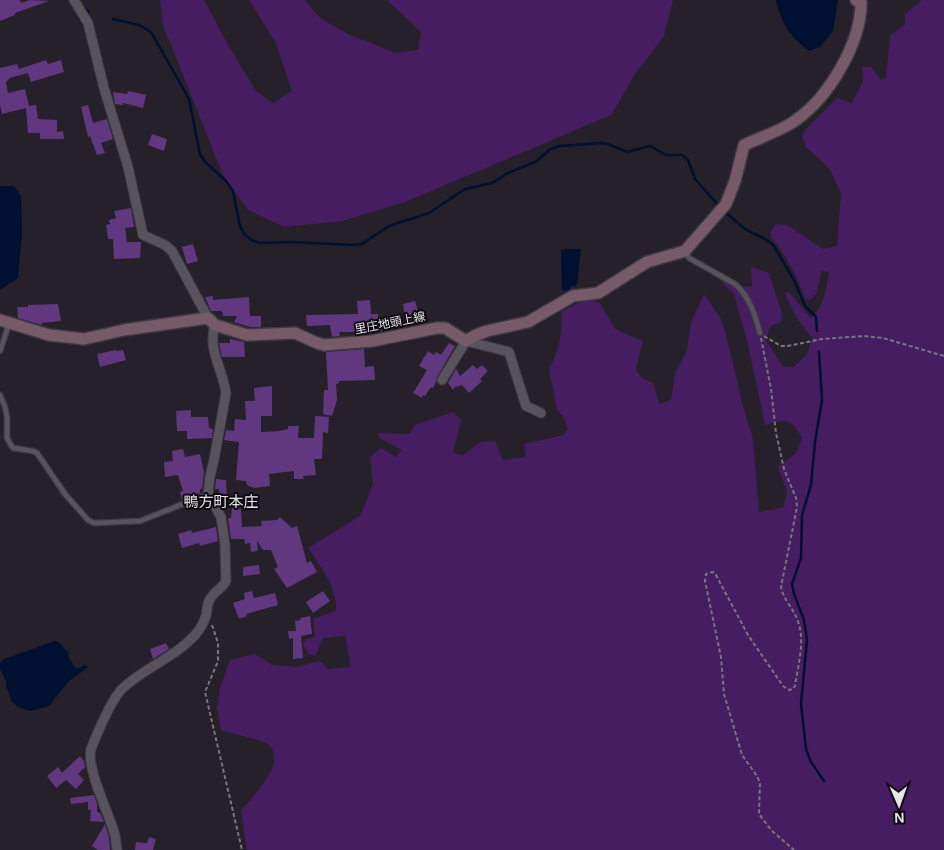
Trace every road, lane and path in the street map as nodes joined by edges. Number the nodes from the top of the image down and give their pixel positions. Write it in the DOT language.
graph roads {
  1 [pos="74,0"];
  2 [pos="861,1"];
  3 [pos="685,251"];
  4 [pos="5,321"];
  5 [pos="212,322"];
  6 [pos="760,333"];
  7 [pos="466,341"];
  8 [pos="0,351"];
  9 [pos="944,356"];
  10 [pos="442,380"];
  11 [pos="0,395"];
  12 [pos="541,413"];
  13 [pos="208,494"];
  14 [pos="206,617"];
  15 [pos="117,850"];
  16 [pos="242,850"];
  17 [pos="794,850"];
  1 -- 5 [label="street"];
  2 -- 3 [label="main road"];
  3 -- 6 [label="lane"];
  3 -- 7 [label="main road"];
  4 -- 5 [label="main road, 里庄地頭上線"];
  4 -- 8 [label="lane"];
  5 -- 7 [label="main road, 里庄地頭上線"];
  5 -- 13 [label="street"];
  6 -- 9 [label="path"];
  6 -- 17 [label="path"];
  7 -- 10 [label="street"];
  7 -- 12 [label="street"];
  11 -- 13 [label="lane"];
  13 -- 14 [label="street"];
  14 -- 15 [label="street"];
  14 -- 16 [label="path"];
}
